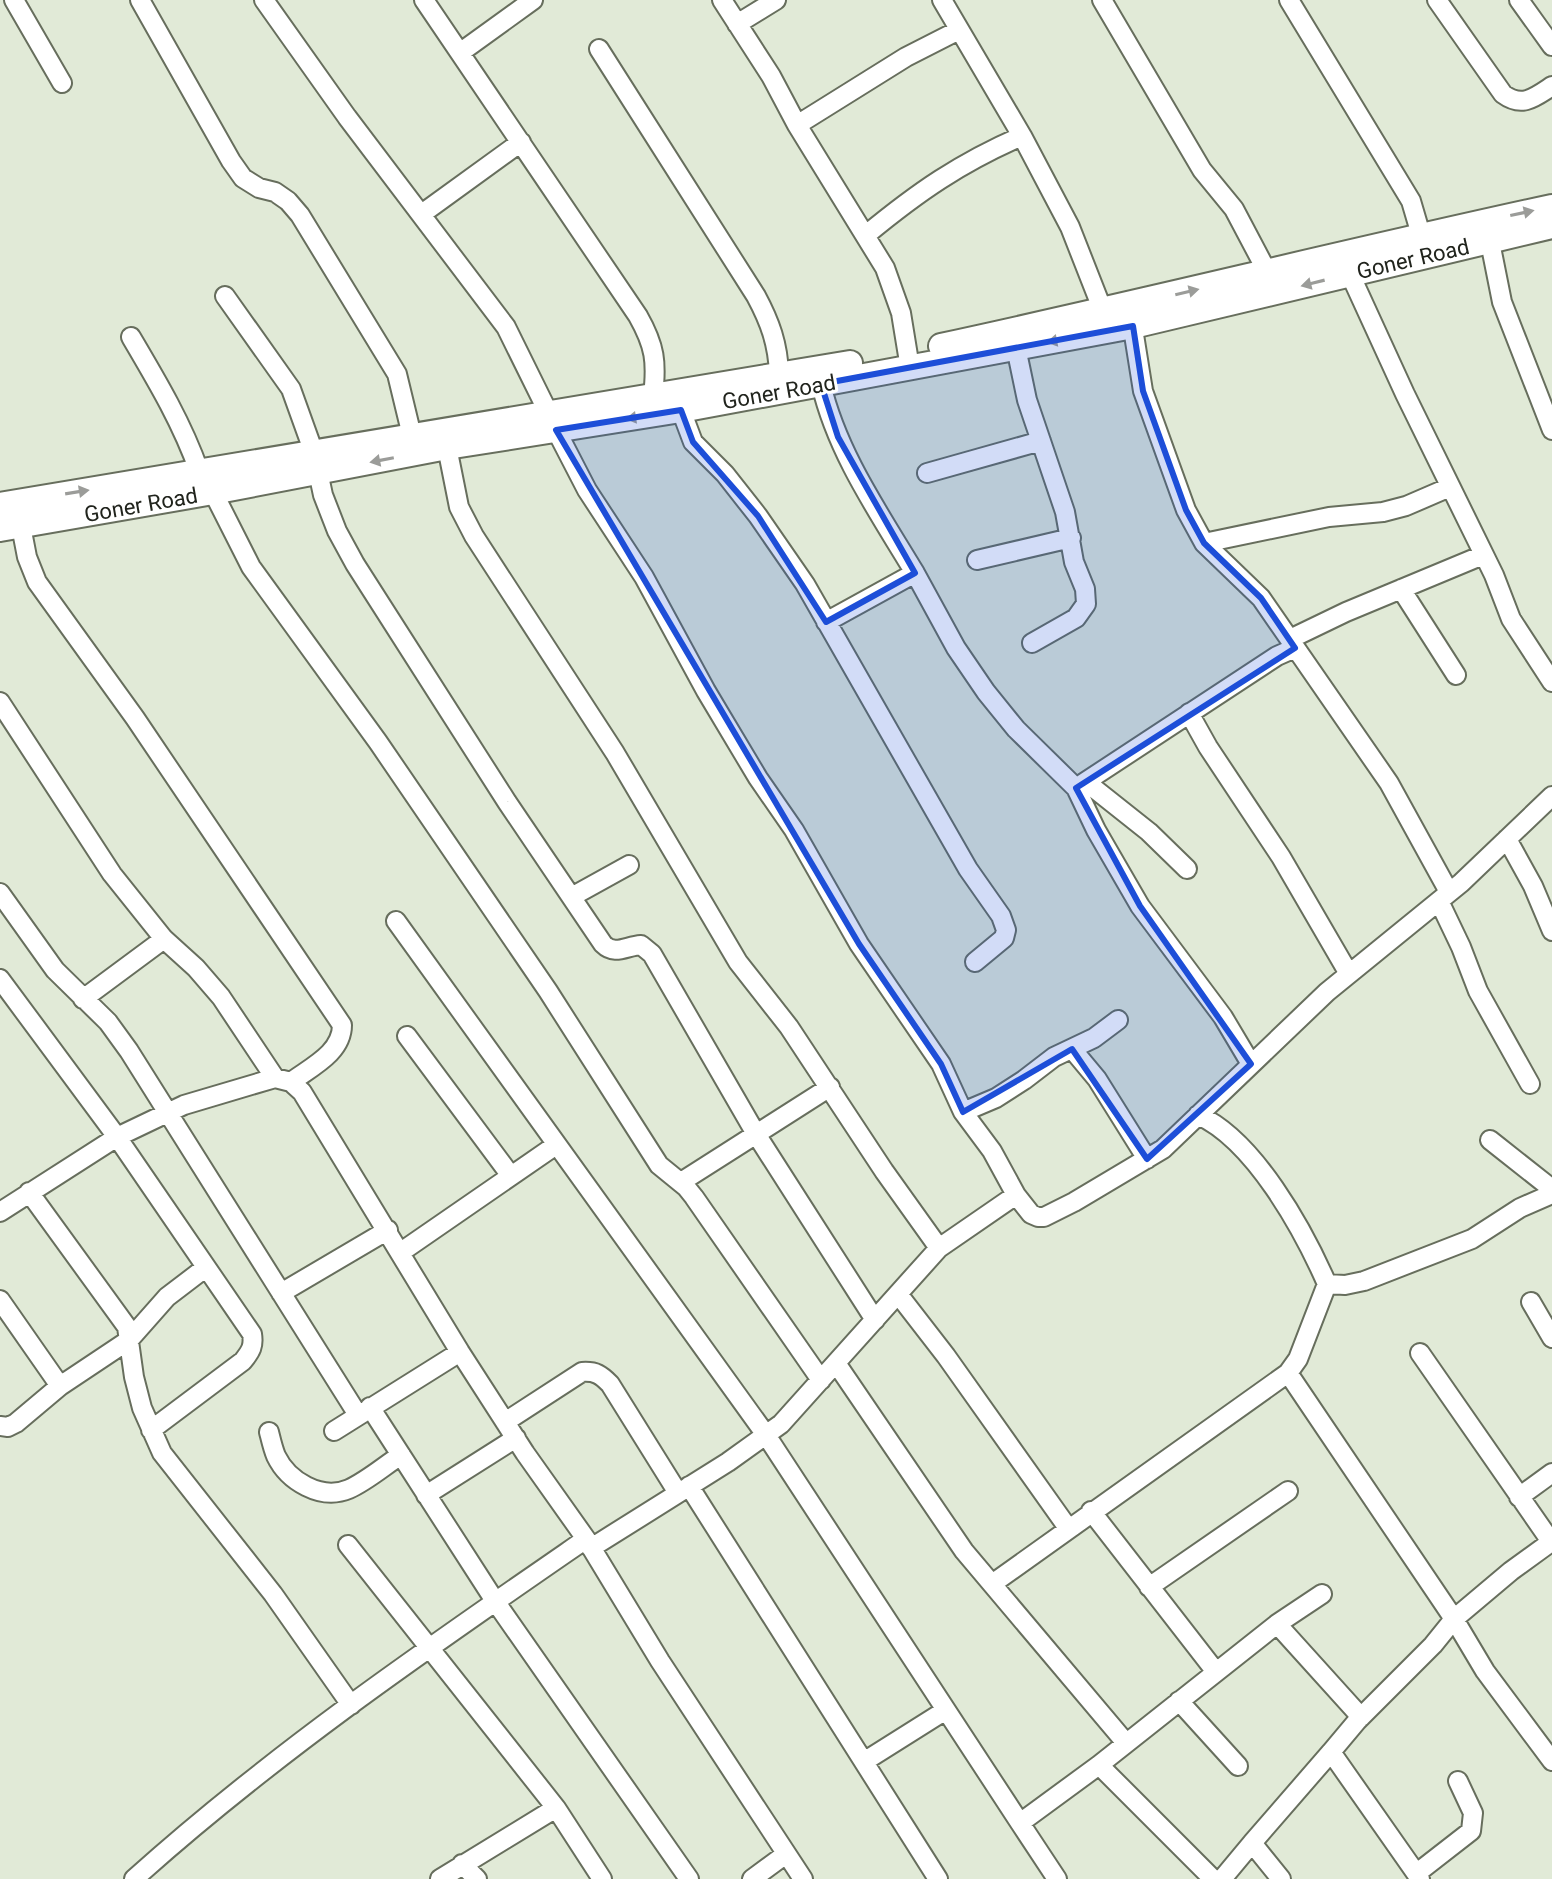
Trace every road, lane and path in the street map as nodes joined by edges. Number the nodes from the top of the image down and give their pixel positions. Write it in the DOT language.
graph roads {
  1 [pos="14,0"];
  2 [pos="140,0"];
  3 [pos="264,0"];
  4 [pos="424,0"];
  5 [pos="533,0"];
  6 [pos="722,0"];
  7 [pos="776,0"];
  8 [pos="942,0"];
  9 [pos="1102,0"];
  10 [pos="1289,0"];
  11 [pos="1437,0"];
  12 [pos="1519,0"];
  13 [pos="737,24"];
  14 [pos="959,30"];
  15 [pos="1552,46"];
  16 [pos="599,49"];
  17 [pos="461,52"];
  18 [pos="62,83"];
  19 [pos="1552,86"];
  20 [pos="797,125"];
  21 [pos="1022,136"];
  22 [pos="521,142"];
  23 [pos="1552,207"];
  24 [pos="423,213"];
  25 [pos="1552,226"];
  26 [pos="1488,231"];
  27 [pos="866,235"];
  28 [pos="1421,235"];
  29 [pos="1350,274"];
  30 [pos="1272,282"];
  31 [pos="225,296"];
  32 [pos="1103,311"];
  33 [pos="1131,316"];
  34 [pos="131,337"];
  35 [pos="1014,340"];
  36 [pos="910,360"];
  37 [pos="779,374"];
  38 [pos="821,384"];
  39 [pos="653,396"];
  40 [pos="681,410"];
  41 [pos="552,421"];
  42 [pos="1552,430"];
  43 [pos="412,436"];
  44 [pos="1041,441"];
  45 [pos="447,447"];
  46 [pos="316,463"];
  47 [pos="199,471"];
  48 [pos="927,473"];
  49 [pos="1450,487"];
  50 [pos="213,492"];
  51 [pos="0,505"];
  52 [pos="10,528"];
  53 [pos="1071,538"];
  54 [pos="1204,543"];
  55 [pos="1483,555"];
  56 [pos="977,560"];
  57 [pos="915,573"];
  58 [pos="1401,589"];
  59 [pos="826,622"];
  60 [pos="1032,643"];
  61 [pos="1292,644"];
  62 [pos="1456,675"];
  63 [pos="1552,682"];
  64 [pos="0,702"];
  65 [pos="1189,713"];
  66 [pos="1081,785"];
  67 [pos="1552,796"];
  68 [pos="1507,839"];
  69 [pos="629,865"];
  70 [pos="1187,869"];
  71 [pos="0,893"];
  72 [pos="573,896"];
  73 [pos="1444,897"];
  74 [pos="396,921"];
  75 [pos="1552,931"];
  76 [pos="164,939"];
  77 [pos="975,962"];
  78 [pos="1349,974"];
  79 [pos="0,979"];
  80 [pos="83,999"];
  81 [pos="1118,1020"];
  82 [pos="407,1036"];
  83 [pos="1072,1049"];
  84 [pos="1251,1064"];
  85 [pos="283,1080"];
  86 [pos="1530,1084"];
  87 [pos="830,1087"];
  88 [pos="168,1112"];
  89 [pos="963,1112"];
  90 [pos="1198,1115"];
  91 [pos="756,1134"];
  92 [pos="117,1137"];
  93 [pos="1490,1140"];
  94 [pos="556,1145"];
  95 [pos="1147,1159"];
  96 [pos="511,1176"];
  97 [pos="681,1182"];
  98 [pos="29,1192"];
  99 [pos="1552,1192"];
  100 [pos="1016,1195"];
  101 [pos="0,1212"];
  102 [pos="388,1230"];
  103 [pos="939,1248"];
  104 [pos="401,1252"];
  105 [pos="205,1268"];
  106 [pos="1327,1284"];
  107 [pos="281,1293"];
  108 [pos="898,1294"];
  109 [pos="0,1300"];
  110 [pos="1531,1302"];
  111 [pos="875,1320"];
  112 [pos="1552,1338"];
  113 [pos="129,1340"];
  114 [pos="460,1352"];
  115 [pos="1420,1353"];
  116 [pos="836,1363"];
  117 [pos="1288,1373"];
  118 [pos="821,1380"];
  119 [pos="60,1386"];
  120 [pos="364,1411"];
  121 [pos="505,1422"];
  122 [pos="0,1426"];
  123 [pos="151,1430"];
  124 [pos="334,1431"];
  125 [pos="269,1432"];
  126 [pos="766,1435"];
  127 [pos="516,1438"];
  128 [pos="401,1455"];
  129 [pos="1552,1473"];
  130 [pos="684,1489"];
  131 [pos="1288,1491"];
  132 [pos="426,1495"];
  133 [pos="1519,1497"];
  134 [pos="1091,1511"];
  135 [pos="1068,1528"];
  136 [pos="588,1543"];
  137 [pos="1552,1543"];
  138 [pos="348,1545"];
  139 [pos="992,1584"];
  140 [pos="1149,1587"];
  141 [pos="1322,1594"];
  142 [pos="495,1601"];
  143 [pos="1454,1619"];
  144 [pos="1277,1624"];
  145 [pos="429,1647"];
  146 [pos="1216,1672"];
  147 [pos="1179,1701"];
  148 [pos="351,1705"];
  149 [pos="946,1710"];
  150 [pos="1361,1717"];
  151 [pos="1126,1743"];
  152 [pos="1331,1752"];
  153 [pos="865,1761"];
  154 [pos="1552,1761"];
  155 [pos="1099,1765"];
  156 [pos="1238,1766"];
  157 [pos="1458,1781"];
  158 [pos="556,1808"];
  159 [pos="1020,1823"];
  160 [pos="1252,1843"];
  161 [pos="786,1854"];
  162 [pos="462,1864"];
  163 [pos="1418,1876"];
  164 [pos="134,1879"];
  165 [pos="440,1879"];
  166 [pos="477,1879"];
  167 [pos="602,1879"];
  168 [pos="689,1879"];
  169 [pos="752,1879"];
  170 [pos="803,1879"];
  171 [pos="938,1879"];
  172 [pos="1057,1879"];
  173 [pos="1213,1879"];
  174 [pos="1222,1879"];
  175 [pos="1281,1879"];
  1 -- 18 [label="street"];
  2 -- 43 [label="street"];
  3 -- 24 [label="street"];
  4 -- 17 [label="street"];
  5 -- 17 [label="street"];
  6 -- 13 [label="street"];
  7 -- 13 [label="street"];
  8 -- 14 [label="street"];
  9 -- 30 [label="street"];
  10 -- 28 [label="street"];
  11 -- 19 [label="street"];
  12 -- 15 [label="street"];
  13 -- 20 [label="street"];
  14 -- 20 [label="street"];
  14 -- 21 [label="street"];
  16 -- 37 [label="street"];
  17 -- 22 [label="street"];
  20 -- 27 [label="street"];
  21 -- 27 [label="street"];
  21 -- 32 [label="street"];
  22 -- 24 [label="street"];
  22 -- 39 [label="street"];
  26 -- 23 [label="street, Goner Road, one-way"];
  24 -- 41 [label="street"];
  25 -- 26 [label="street, Goner Road"];
  26 -- 28 [label="street, Goner Road"];
  26 -- 29 [label="street, Goner Road"];
  26 -- 42 [label="street"];
  27 -- 36 [label="street"];
  28 -- 30 [label="street, Goner Road"];
  29 -- 30 [label="street, Goner Road, one-way"];
  29 -- 49 [label="street"];
  30 -- 33 [label="street, Goner Road"];
  31 -- 46 [label="street"];
  32 -- 33 [label="street, Goner Road"];
  32 -- 35 [label="street, Goner Road"];
  33 -- 35 [label="street, Goner Road, one-way"];
  33 -- 54 [label="street"];
  34 -- 47 [label="street"];
  35 -- 36 [label="street, Goner Road"];
  35 -- 44 [label="street"];
  36 -- 37 [label="street, Goner Road"];
  36 -- 38 [label="street, Goner Road"];
  37 -- 39 [label="street, Goner Road"];
  38 -- 40 [label="street, Goner Road"];
  38 -- 57 [label="street"];
  39 -- 41 [label="street, Goner Road"];
  40 -- 41 [label="street, Goner Road, one-way"];
  40 -- 59 [label="street"];
  41 -- 43 [label="street, Goner Road"];
  41 -- 45 [label="street, Goner Road"];
  41 -- 89 [label="street"];
  43 -- 46 [label="street, Goner Road"];
  44 -- 48 [label="street"];
  44 -- 53 [label="street"];
  45 -- 46 [label="street, Goner Road, one-way"];
  45 -- 87 [label="street"];
  46 -- 47 [label="street, Goner Road"];
  46 -- 50 [label="street, Goner Road"];
  46 -- 72 [label="street"];
  51 -- 47 [label="street, Goner Road, one-way"];
  49 -- 54 [label="street"];
  49 -- 55 [label="street"];
  50 -- 52 [label="street, Goner Road"];
  50 -- 97 [label="street"];
  52 -- 85 [label="street"];
  53 -- 56 [label="street"];
  53 -- 60 [label="street"];
  54 -- 61 [label="street"];
  55 -- 58 [label="street"];
  55 -- 63 [label="street"];
  57 -- 59 [label="street"];
  57 -- 66 [label="street"];
  58 -- 61 [label="street"];
  58 -- 62 [label="street"];
  59 -- 77 [label="street"];
  61 -- 65 [label="street"];
  61 -- 73 [label="street"];
  64 -- 76 [label="street"];
  65 -- 66 [label="street"];
  65 -- 78 [label="street"];
  66 -- 70 [label="street"];
  66 -- 84 [label="street"];
  67 -- 68 [label="street"];
  68 -- 73 [label="street"];
  68 -- 75 [label="street"];
  69 -- 72 [label="street"];
  71 -- 80 [label="street"];
  72 -- 91 [label="street"];
  73 -- 78 [label="street"];
  73 -- 86 [label="street"];
  74 -- 94 [label="street"];
  76 -- 80 [label="street"];
  76 -- 85 [label="street"];
  78 -- 84 [label="street"];
  79 -- 92 [label="street"];
  80 -- 88 [label="street"];
  81 -- 83 [label="street"];
  82 -- 96 [label="street"];
  83 -- 89 [label="street"];
  83 -- 95 [label="street"];
  84 -- 90 [label="street"];
  85 -- 88 [label="street"];
  85 -- 102 [label="street"];
  87 -- 91 [label="street"];
  87 -- 103 [label="street"];
  88 -- 92 [label="street"];
  88 -- 107 [label="street"];
  89 -- 100 [label="street"];
  90 -- 95 [label="street"];
  90 -- 106 [label="street"];
  91 -- 97 [label="street"];
  91 -- 111 [label="street"];
  92 -- 98 [label="street"];
  92 -- 105 [label="street"];
  93 -- 99 [label="street"];
  94 -- 96 [label="street"];
  94 -- 126 [label="street"];
  95 -- 100 [label="street"];
  96 -- 104 [label="street"];
  97 -- 118 [label="street"];
  98 -- 101 [label="street"];
  98 -- 113 [label="street"];
  99 -- 106 [label="street"];
  100 -- 103 [label="street"];
  102 -- 104 [label="street"];
  102 -- 107 [label="street"];
  103 -- 108 [label="street"];
  104 -- 114 [label="street"];
  105 -- 113 [label="street"];
  105 -- 123 [label="street"];
  106 -- 117 [label="street"];
  107 -- 120 [label="street"];
  108 -- 111 [label="street"];
  108 -- 135 [label="street"];
  109 -- 119 [label="street"];
  110 -- 112 [label="street"];
  111 -- 116 [label="street"];
  113 -- 119 [label="street"];
  113 -- 123 [label="street"];
  114 -- 120 [label="street"];
  114 -- 121 [label="street"];
  115 -- 133 [label="street"];
  116 -- 118 [label="street"];
  116 -- 139 [label="street"];
  117 -- 134 [label="street"];
  117 -- 143 [label="street"];
  118 -- 126 [label="street"];
  119 -- 122 [label="street"];
  120 -- 124 [label="street"];
  120 -- 128 [label="street"];
  121 -- 127 [label="street"];
  121 -- 130 [label="street"];
  123 -- 148 [label="street"];
  125 -- 128 [label="street"];
  126 -- 130 [label="street"];
  126 -- 149 [label="street"];
  127 -- 132 [label="street"];
  127 -- 136 [label="street"];
  128 -- 132 [label="street"];
  129 -- 133 [label="street"];
  130 -- 136 [label="street"];
  130 -- 153 [label="street"];
  131 -- 140 [label="street"];
  132 -- 142 [label="street"];
  133 -- 137 [label="street"];
  134 -- 135 [label="street"];
  134 -- 140 [label="street"];
  135 -- 139 [label="street"];
  136 -- 142 [label="street"];
  136 -- 161 [label="street"];
  137 -- 143 [label="street"];
  138 -- 145 [label="street"];
  139 -- 151 [label="street"];
  140 -- 146 [label="street"];
  141 -- 144 [label="street"];
  142 -- 145 [label="street"];
  142 -- 168 [label="street"];
  143 -- 150 [label="street"];
  143 -- 154 [label="street"];
  144 -- 146 [label="street"];
  144 -- 150 [label="street"];
  145 -- 148 [label="street"];
  145 -- 158 [label="street"];
  146 -- 147 [label="street"];
  147 -- 151 [label="street"];
  147 -- 156 [label="street"];
  148 -- 164 [label="street"];
  149 -- 153 [label="street"];
  149 -- 159 [label="street"];
  150 -- 152 [label="street"];
  151 -- 155 [label="street"];
  152 -- 160 [label="street"];
  152 -- 163 [label="street"];
  153 -- 171 [label="street"];
  155 -- 159 [label="street"];
  155 -- 173 [label="street"];
  157 -- 163 [label="street"];
  158 -- 162 [label="street"];
  158 -- 167 [label="street"];
  159 -- 172 [label="street"];
  160 -- 174 [label="street"];
  160 -- 175 [label="street"];
  161 -- 169 [label="street"];
  161 -- 170 [label="street"];
  162 -- 165 [label="street"];
  162 -- 166 [label="street"];
}
